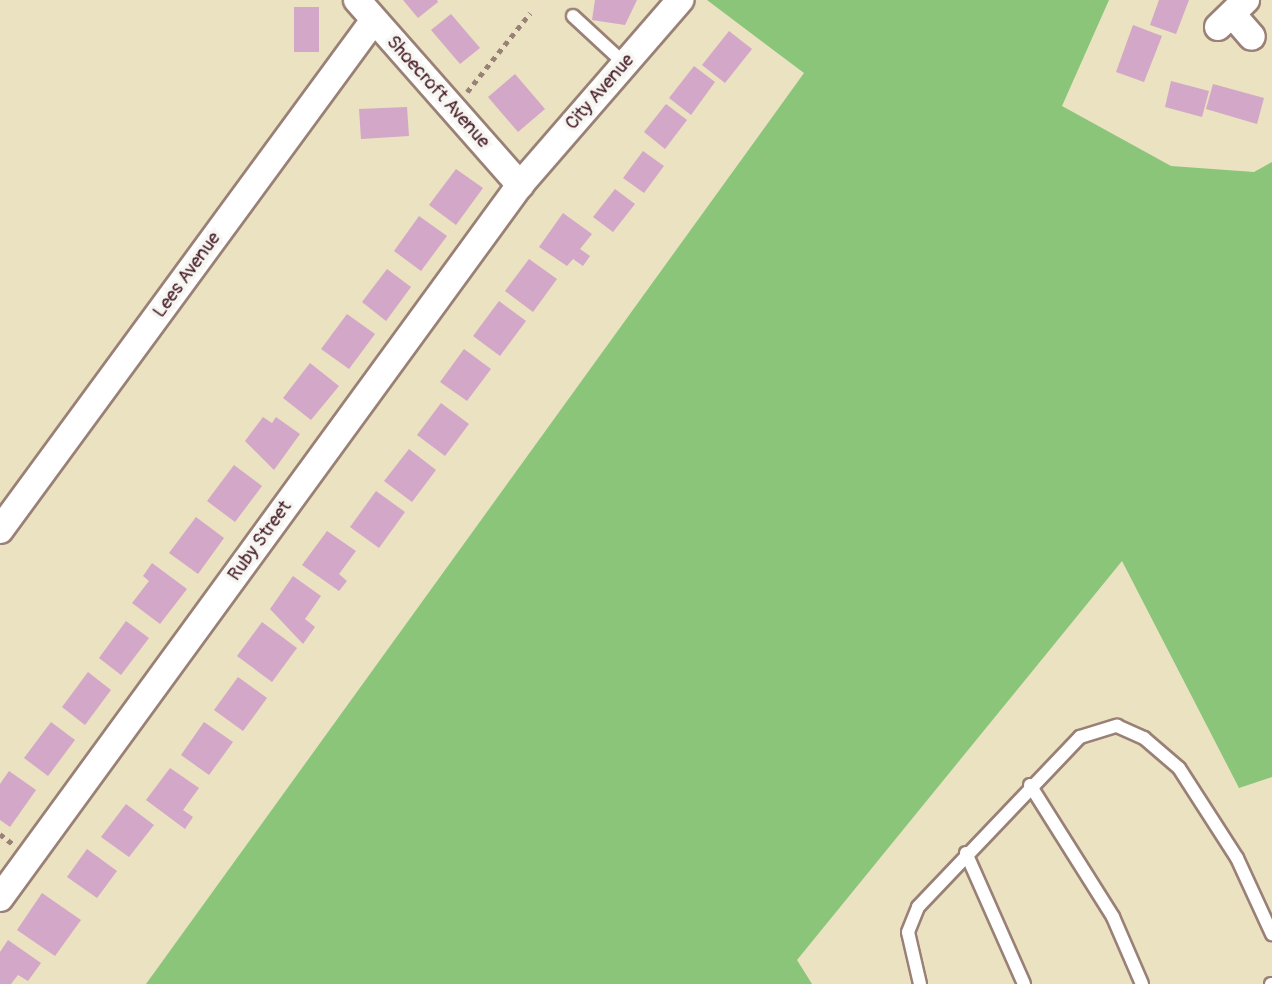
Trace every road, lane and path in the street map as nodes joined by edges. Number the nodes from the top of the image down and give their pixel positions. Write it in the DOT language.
graph roads {
  1 [pos="357,0"];
  2 [pos="680,0"];
  3 [pos="530,13"];
  4 [pos="1232,14"];
  5 [pos="573,16"];
  6 [pos="374,20"];
  7 [pos="1252,37"];
  8 [pos="625,64"];
  9 [pos="453,109"];
  10 [pos="520,185"];
  11 [pos="0,530"];
  12 [pos="1030,785"];
  13 [pos="966,853"];
  14 [pos="0,898"];
  15 [pos="1272,934"];
  16 [pos="919,984"];
  17 [pos="1024,984"];
  18 [pos="1142,984"];
  1 -- 6 [label="street, Shoecroft Avenue"];
  2 -- 8 [label="street, City Avenue"];
  3 -- 9 [label="path"];
  4 -- 7 [label="street"];
  5 -- 8 [label="lane"];
  6 -- 9 [label="street, Shoecroft Avenue"];
  6 -- 11 [label="street, Lees Avenue"];
  8 -- 10 [label="street, City Avenue"];
  9 -- 10 [label="street, Shoecroft Avenue"];
  10 -- 14 [label="street, Ruby Street"];
  12 -- 13 [label="lane"];
  12 -- 15 [label="lane"];
  12 -- 18 [label="lane"];
  13 -- 16 [label="lane"];
  13 -- 17 [label="lane"];
}
